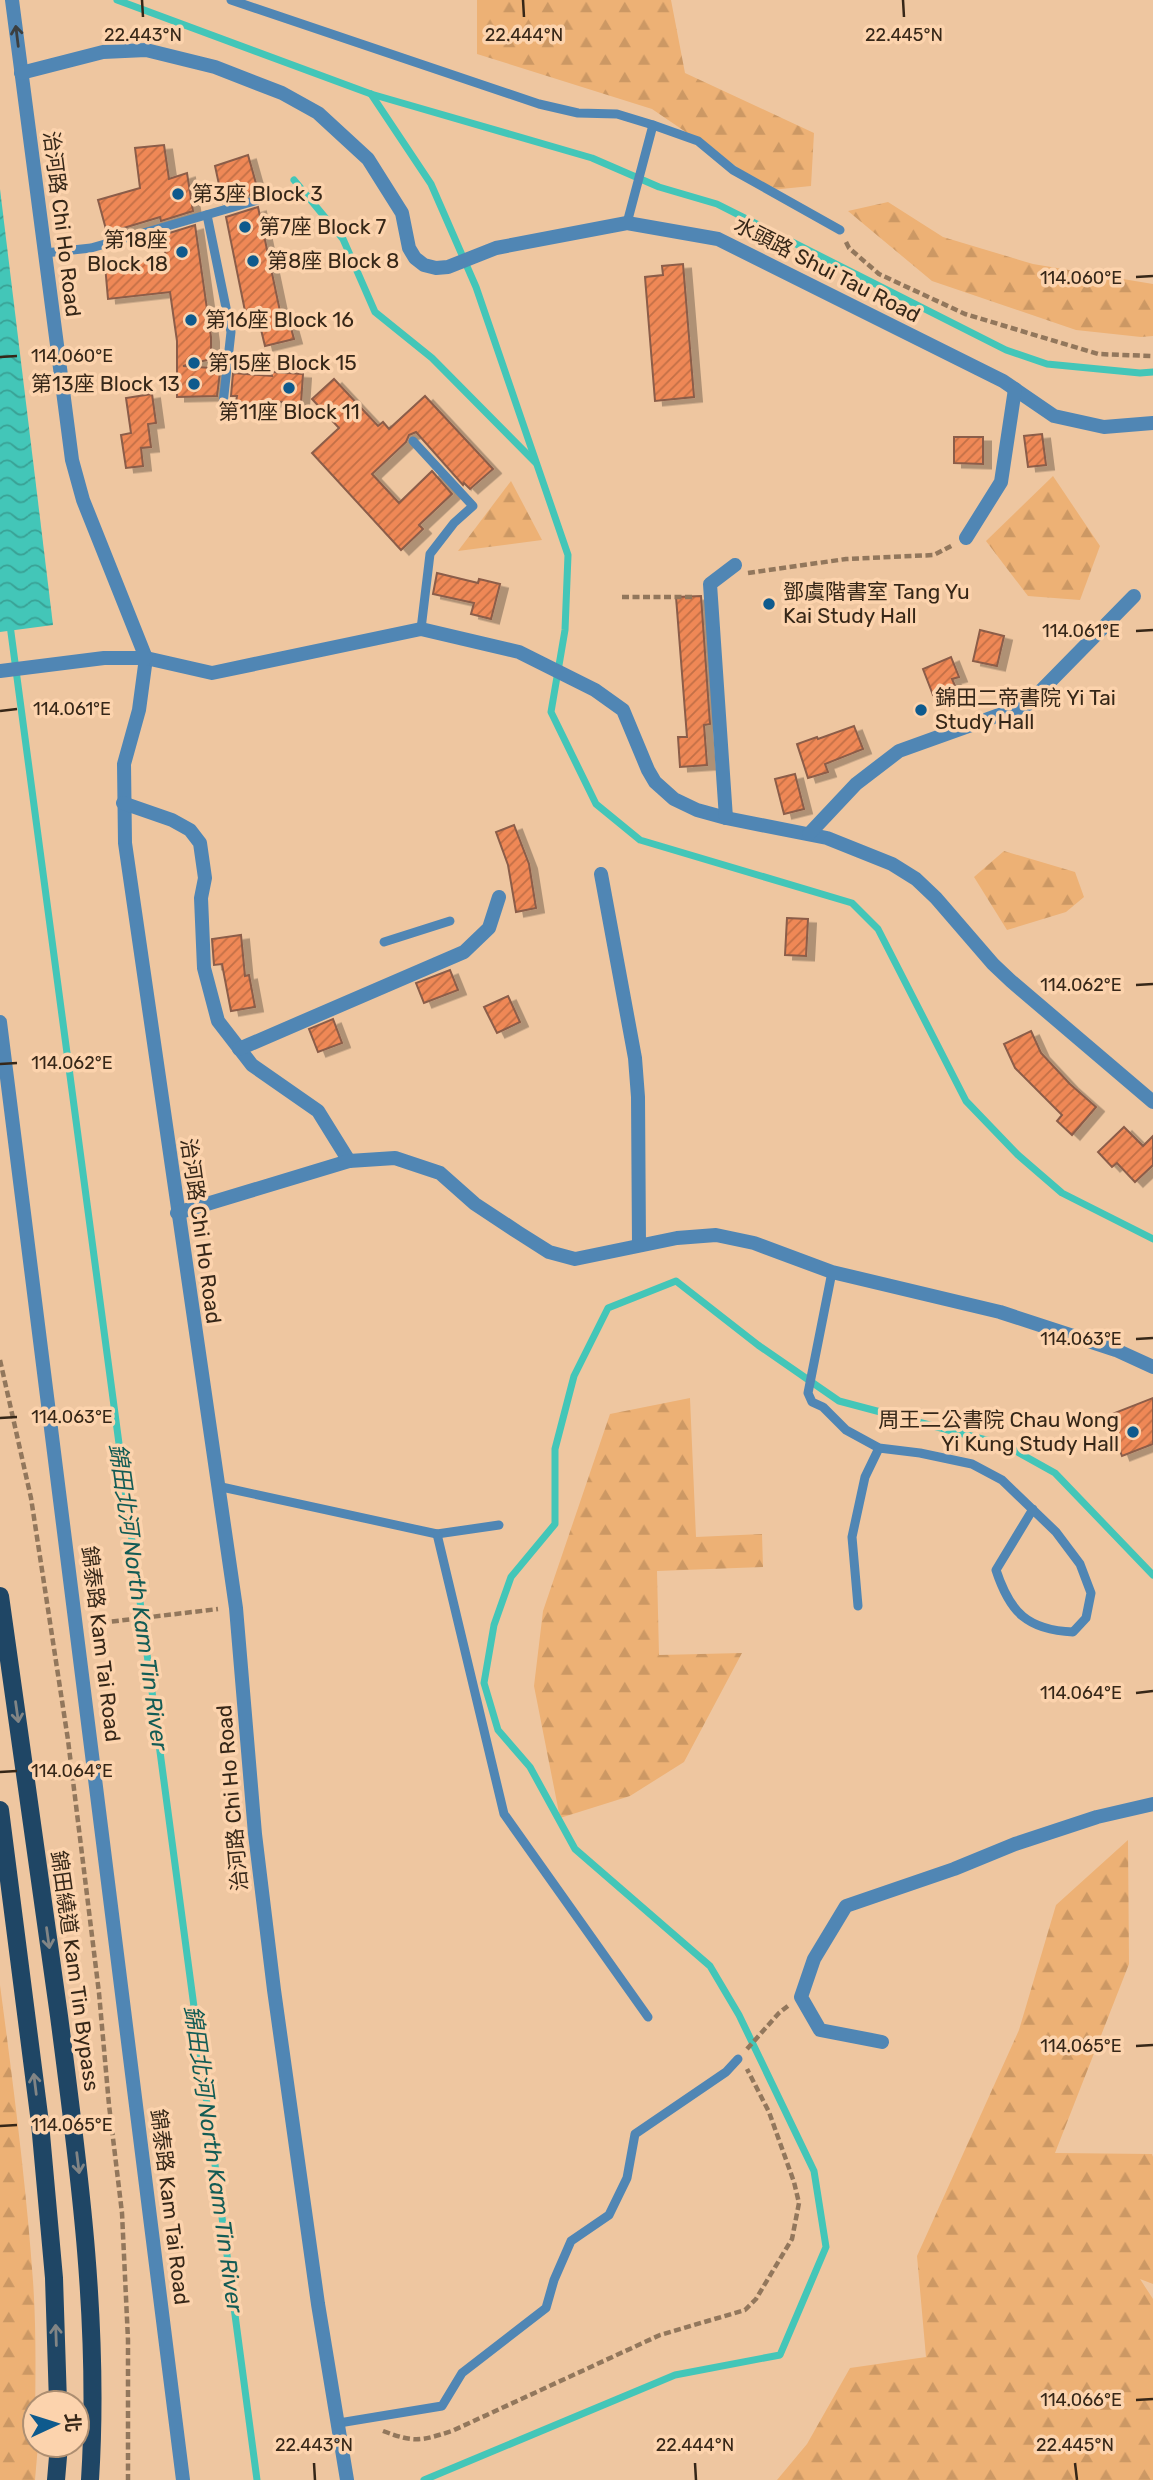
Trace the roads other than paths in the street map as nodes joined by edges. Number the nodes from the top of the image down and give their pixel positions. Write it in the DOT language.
graph roads {
  1 [pos="12,0"];
  2 [pos="231,0"];
  3 [pos="22,73"];
  4 [pos="653,125"];
  5 [pos="258,200"];
  6 [pos="207,215"];
  7 [pos="626,223"];
  8 [pos="840,230"];
  9 [pos="45,253"];
  10 [pos="1015,389"];
  11 [pos="223,404"];
  12 [pos="1153,423"];
  13 [pos="413,442"];
  14 [pos="965,538"];
  15 [pos="734,565"];
  16 [pos="1134,596"];
  17 [pos="421,629"];
  18 [pos="146,657"];
  19 [pos="0,671"];
  20 [pos="123,803"];
  21 [pos="726,818"];
  22 [pos="809,834"];
  23 [pos="601,874"];
  24 [pos="499,897"];
  25 [pos="450,921"];
  26 [pos="384,942"];
  27 [pos="0,1022"];
  28 [pos="239,1049"];
  29 [pos="1153,1102"];
  30 [pos="349,1161"];
  31 [pos="177,1213"];
  32 [pos="639,1245"];
  33 [pos="832,1272"];
  34 [pos="1153,1367"];
  35 [pos="879,1448"];
  36 [pos="217,1486"];
  37 [pos="1033,1509"];
  38 [pos="499,1525"];
  39 [pos="437,1534"];
  40 [pos="0,1596"];
  41 [pos="858,1606"];
  42 [pos="1153,1804"];
  43 [pos="0,1810"];
  44 [pos="648,2017"];
  45 [pos="882,2042"];
  46 [pos="741,2056"];
  47 [pos="58,2389"];
  48 [pos="340,2430"];
  49 [pos="58,2459"];
  50 [pos="179,2479"];
  51 [pos="57,2480"];
  52 [pos="90,2480"];
  53 [pos="347,2480"];
  3 -- 1 [label="street, 治河路 Chi Ho Road, one-way"];
  2 -- 4 [label="lane"];
  3 -- 7 [label="street, 水頭路 Shui Tau Road"];
  3 -- 9 [label="street, 治河路 Chi Ho Road"];
  4 -- 7 [label="lane"];
  4 -- 8 [label="lane"];
  5 -- 6 [label="lane"];
  6 -- 9 [label="lane"];
  6 -- 11 [label="lane"];
  7 -- 10 [label="street, 水頭路 Shui Tau Road"];
  9 -- 18 [label="street, 治河路 Chi Ho Road"];
  10 -- 12 [label="street, 水頭路 Shui Tau Road"];
  10 -- 14 [label="street"];
  13 -- 17 [label="lane"];
  15 -- 21 [label="street"];
  16 -- 22 [label="street"];
  17 -- 18 [label="street"];
  17 -- 21 [label="street"];
  18 -- 19 [label="street"];
  18 -- 20 [label="street, 治河路 Chi Ho Road"];
  20 -- 28 [label="street"];
  20 -- 31 [label="street, 治河路 Chi Ho Road"];
  21 -- 22 [label="street"];
  22 -- 29 [label="street"];
  23 -- 32 [label="street"];
  24 -- 28 [label="street"];
  25 -- 26 [label="lane"];
  27 -- 50 [label="street, 錦泰路 Kam Tai Road"];
  28 -- 30 [label="street"];
  30 -- 31 [label="street"];
  30 -- 32 [label="street"];
  31 -- 36 [label="street, 治河路 Chi Ho Road"];
  32 -- 33 [label="street"];
  33 -- 34 [label="street"];
  33 -- 35 [label="lane"];
  35 -- 37 [label="lane"];
  35 -- 41 [label="lane"];
  36 -- 39 [label="lane"];
  36 -- 48 [label="street, 治河路 Chi Ho Road"];
  37 -- 37 [label="lane"];
  38 -- 39 [label="lane"];
  39 -- 44 [label="lane"];
  40 -- 52 [label="main road, 錦田繞道 Kam Tin Bypass, one-way"];
  42 -- 45 [label="street"];
  47 -- 43 [label="main road, one-way"];
  46 -- 48 [label="lane"];
  48 -- 53 [label="street, 治河路 Chi Ho Road"];
  49 -- 51 [label="main road"];
}
